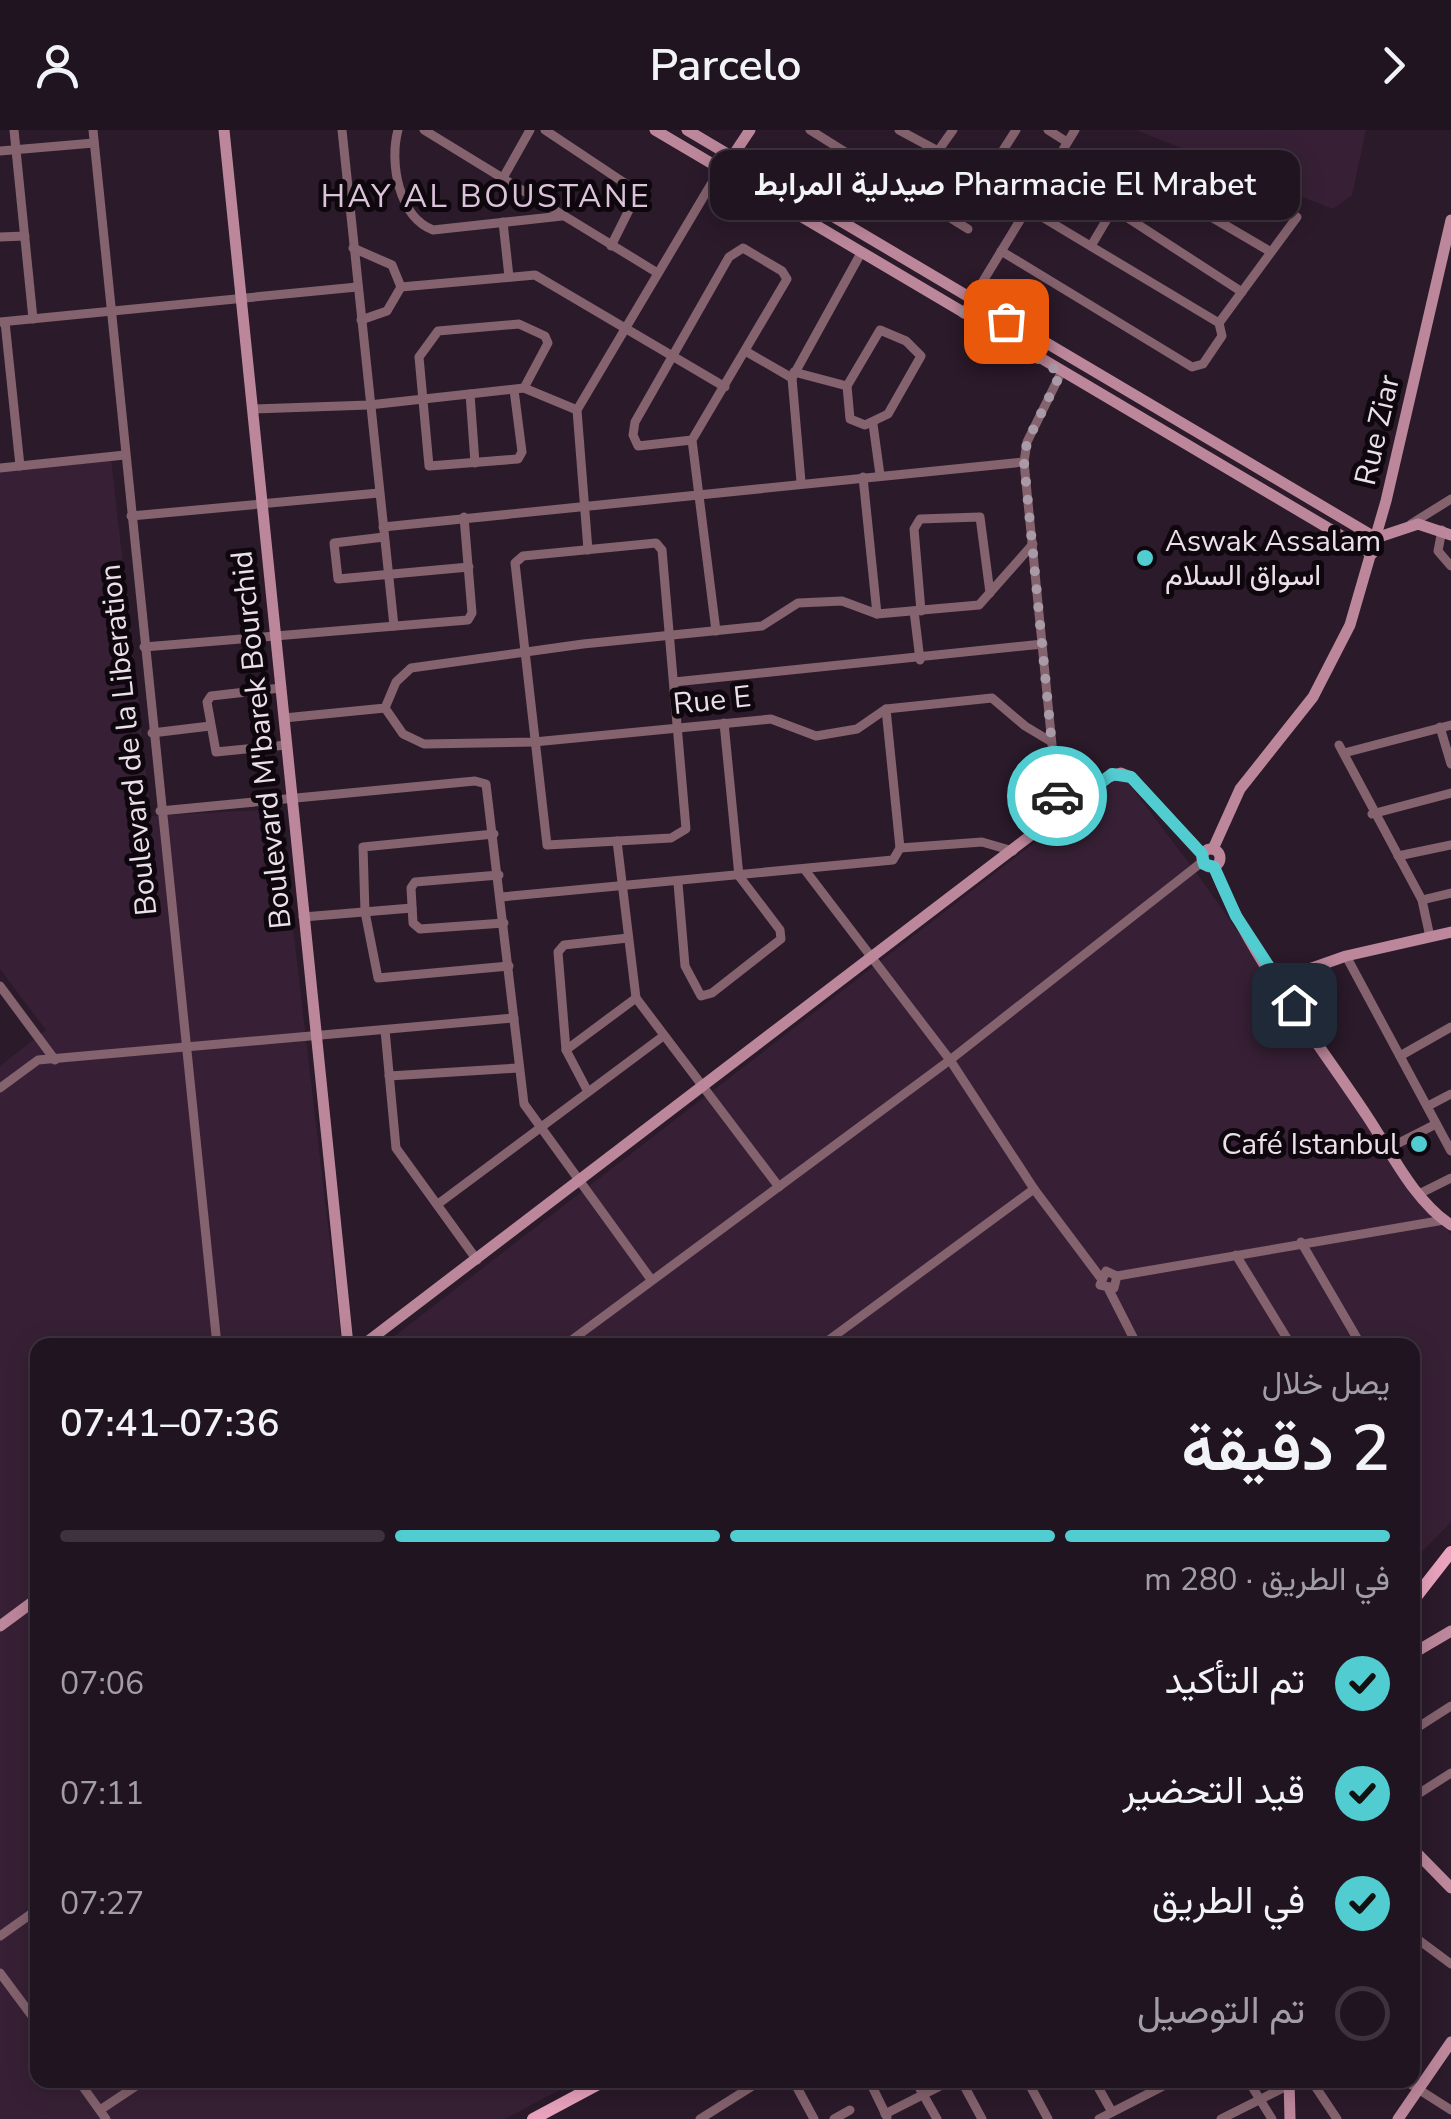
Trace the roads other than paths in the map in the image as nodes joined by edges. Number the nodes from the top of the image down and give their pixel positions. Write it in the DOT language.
graph roads {
  1 [pos="14,130"];
  2 [pos="92,130"];
  3 [pos="224,130"];
  4 [pos="342,130"];
  5 [pos="398,130"];
  6 [pos="424,130"];
  7 [pos="530,130"];
  8 [pos="545,130"];
  9 [pos="655,130"];
  10 [pos="687,130"];
  11 [pos="750,130"];
  12 [pos="810,130"];
  13 [pos="899,130"];
  14 [pos="953,130"];
  15 [pos="1016,130"];
  16 [pos="1048,130"];
  17 [pos="1075,130"];
  18 [pos="1067,142"];
  19 [pos="94,144"];
  20 [pos="16,150"];
  21 [pos="0,151"];
  22 [pos="732,158"];
  23 [pos="720,169"];
  24 [pos="503,178"];
  25 [pos="1027,208"];
  26 [pos="1114,208"];
  27 [pos="562,216"];
  28 [pos="1297,216"];
  29 [pos="1451,220"];
  30 [pos="503,222"];
  31 [pos="957,222"];
  32 [pos="968,229"];
  33 [pos="25,236"];
  34 [pos="0,237"];
  35 [pos="611,246"];
  36 [pos="1091,246"];
  37 [pos="353,248"];
  38 [pos="1448,248"];
  39 [pos="1001,251"];
  40 [pos="861,252"];
  41 [pos="1271,252"];
  42 [pos="656,272"];
  43 [pos="509,277"];
  44 [pos="358,286"];
  45 [pos="401,287"];
  46 [pos="1242,292"];
  47 [pos="241,299"];
  48 [pos="972,300"];
  49 [pos="112,310"];
  50 [pos="963,314"];
  51 [pos="33,319"];
  52 [pos="361,320"];
  53 [pos="2,322"];
  54 [pos="1219,323"];
  55 [pos="624,326"];
  56 [pos="747,352"];
  57 [pos="670,354"];
  58 [pos="1061,373"];
  59 [pos="793,375"];
  60 [pos="847,386"];
  61 [pos="724,388"];
  62 [pos="519,389"];
  63 [pos="470,394"];
  64 [pos="422,399"];
  65 [pos="369,405"];
  66 [pos="253,409"];
  67 [pos="577,410"];
  68 [pos="873,424"];
  69 [pos="1185,427"];
  70 [pos="692,440"];
  71 [pos="1177,440"];
  72 [pos="125,454"];
  73 [pos="1024,462"];
  74 [pos="1245,462"];
  75 [pos="475,463"];
  76 [pos="20,466"];
  77 [pos="0,468"];
  78 [pos="880,475"];
  79 [pos="863,477"];
  80 [pos="1238,477"];
  81 [pos="801,482"];
  82 [pos="379,493"];
  83 [pos="702,494"];
  84 [pos="1451,499"];
  85 [pos="262,502"];
  86 [pos="584,505"];
  87 [pos="131,516"];
  88 [pos="464,518"];
  89 [pos="1410,524"];
  90 [pos="383,532"];
  91 [pos="1446,533"];
  92 [pos="1376,538"];
  93 [pos="1033,544"];
  94 [pos="588,550"];
  95 [pos="1372,554"];
  96 [pos="1451,566"];
  97 [pos="469,568"];
  98 [pos="388,575"];
  99 [pos="990,594"];
  100 [pos="918,611"];
  101 [pos="877,614"];
  102 [pos="394,626"];
  103 [pos="716,631"];
  104 [pos="672,634"];
  105 [pos="275,636"];
  106 [pos="1043,644"];
  107 [pos="144,647"];
  108 [pos="524,652"];
  109 [pos="920,660"];
  110 [pos="674,682"];
  111 [pos="281,688"];
  112 [pos="384,708"];
  113 [pos="886,709"];
  114 [pos="284,718"];
  115 [pos="724,723"];
  116 [pos="210,726"];
  117 [pos="1446,726"];
  118 [pos="680,728"];
  119 [pos="152,733"];
  120 [pos="1050,740"];
  121 [pos="534,742"];
  122 [pos="286,745"];
  123 [pos="1451,764"];
  124 [pos="1451,793"];
  125 [pos="291,798"];
  126 [pos="160,810"];
  127 [pos="1372,814"];
  128 [pos="1059,816"];
  129 [pos="494,834"];
  130 [pos="618,841"];
  131 [pos="1451,844"];
  132 [pos="900,848"];
  133 [pos="1014,850"];
  134 [pos="1398,856"];
  135 [pos="1208,858"];
  136 [pos="805,870"];
  137 [pos="499,875"];
  138 [pos="739,876"];
  139 [pos="678,883"];
  140 [pos="622,889"];
  141 [pos="1451,894"];
  142 [pos="501,898"];
  143 [pos="1422,900"];
  144 [pos="412,908"];
  145 [pos="365,912"];
  146 [pos="303,916"];
  147 [pos="504,923"];
  148 [pos="1451,932"];
  149 [pos="1430,936"];
  150 [pos="628,938"];
  151 [pos="1346,956"];
  152 [pos="872,959"];
  153 [pos="510,966"];
  154 [pos="1278,980"];
  155 [pos="0,986"];
  156 [pos="636,998"];
  157 [pos="514,1018"];
  158 [pos="1451,1028"];
  159 [pos="385,1030"];
  160 [pos="314,1035"];
  161 [pos="662,1037"];
  162 [pos="186,1048"];
  163 [pos="566,1050"];
  164 [pos="1400,1056"];
  165 [pos="55,1060"];
  166 [pos="950,1060"];
  167 [pos="518,1068"];
  168 [pos="389,1076"];
  169 [pos="0,1088"];
  170 [pos="701,1089"];
  171 [pos="588,1090"];
  172 [pos="1451,1094"];
  173 [pos="1428,1106"];
  174 [pos="1436,1124"];
  175 [pos="538,1126"];
  176 [pos="1389,1148"];
  177 [pos="1451,1151"];
  178 [pos="1451,1178"];
  179 [pos="582,1179"];
  180 [pos="779,1187"];
  181 [pos="1034,1189"];
  182 [pos="1419,1194"];
  183 [pos="438,1204"];
  184 [pos="1447,1222"];
  185 [pos="1301,1242"];
  186 [pos="1236,1255"];
  187 [pos="477,1260"];
  188 [pos="1118,1276"];
  189 [pos="1100,1277"];
  190 [pos="650,1278"];
  191 [pos="1109,1290"];
  192 [pos="216,1338"];
  193 [pos="347,1338"];
  194 [pos="372,1338"];
  195 [pos="579,1338"];
  196 [pos="832,1338"];
  197 [pos="1133,1338"];
  198 [pos="1287,1338"];
  199 [pos="1358,1338"];
  200 [pos="1451,1552"];
  201 [pos="1451,1566"];
  202 [pos="1429,1583"];
  203 [pos="1420,1593"];
  204 [pos="30,1604"];
  205 [pos="0,1626"];
  206 [pos="1451,1631"];
  207 [pos="1420,1649"];
  208 [pos="1451,1706"];
  209 [pos="1420,1725"];
  210 [pos="1449,1779"];
  211 [pos="1420,1794"];
  212 [pos="1420,1856"];
  213 [pos="1451,1888"];
  214 [pos="30,1915"];
  215 [pos="0,1936"];
  216 [pos="1420,1941"];
  217 [pos="1451,1964"];
  218 [pos="0,1973"];
  219 [pos="30,2013"];
  220 [pos="1450,2045"];
  221 [pos="1420,2087"];
  222 [pos="84,2088"];
  223 [pos="135,2088"];
  224 [pos="591,2088"];
  225 [pos="749,2088"];
  226 [pos="797,2088"];
  227 [pos="873,2088"];
  228 [pos="920,2088"];
  229 [pos="937,2088"];
  230 [pos="965,2088"];
  231 [pos="1031,2088"];
  232 [pos="1098,2088"];
  233 [pos="1159,2088"];
  234 [pos="1253,2088"];
  235 [pos="1280,2088"];
  236 [pos="1289,2088"];
  237 [pos="1317,2088"];
  238 [pos="1413,2088"];
  239 [pos="1419,2088"];
  240 [pos="1417,2091"];
  241 [pos="924,2095"];
  242 [pos="1260,2100"];
  243 [pos="850,2110"];
  244 [pos="1451,2110"];
  245 [pos="1112,2112"];
  246 [pos="103,2115"];
  247 [pos="887,2116"];
  248 [pos="1224,2118"];
  249 [pos="533,2119"];
  250 [pos="700,2119"];
  251 [pos="814,2119"];
  252 [pos="834,2119"];
  253 [pos="937,2119"];
  254 [pos="982,2119"];
  255 [pos="1048,2119"];
  256 [pos="1098,2119"];
  257 [pos="1272,2119"];
  258 [pos="1290,2119"];
  259 [pos="1337,2119"];
  260 [pos="1398,2119"];
  1 -- 20 [label="street"];
  2 -- 19 [label="street, Boulevard de la Liberation"];
  3 -- 47 [label="street, Boulevard M'barek Bourchid"];
  4 -- 37 [label="street"];
  5 -- 30 [label="street"];
  6 -- 24 [label="street"];
  7 -- 24 [label="street"];
  8 -- 35 [label="street"];
  9 -- 23 [label="street"];
  10 -- 22 [label="street"];
  11 -- 22 [label="street"];
  12 -- 31 [label="street"];
  13 -- 14 [label="street"];
  15 -- 31 [label="street"];
  16 -- 18 [label="street"];
  17 -- 18 [label="street"];
  18 -- 25 [label="street"];
  19 -- 20 [label="street"];
  19 -- 49 [label="street, Boulevard de la Liberation"];
  20 -- 21 [label="street"];
  20 -- 33 [label="street"];
  22 -- 23 [label="street"];
  22 -- 48 [label="street"];
  23 -- 40 [label="street"];
  23 -- 42 [label="street"];
  24 -- 27 [label="street"];
  25 -- 36 [label="street"];
  25 -- 39 [label="street"];
  26 -- 36 [label="street"];
  26 -- 41 [label="street"];
  26 -- 46 [label="street"];
  27 -- 30 [label="street"];
  27 -- 35 [label="street"];
  28 -- 41 [label="street"];
  29 -- 38 [label="street, Rue Ziar"];
  30 -- 43 [label="street"];
  31 -- 32 [label="street"];
  33 -- 34 [label="street"];
  33 -- 51 [label="street"];
  35 -- 42 [label="street"];
  36 -- 54 [label="street"];
  37 -- 44 [label="street"];
  37 -- 45 [label="street"];
  38 -- 92 [label="street, Rue Ziar"];
  39 -- 48 [label="street"];
  39 -- 54 [label="street"];
  40 -- 50 [label="street"];
  40 -- 59 [label="street"];
  41 -- 46 [label="street"];
  42 -- 55 [label="street"];
  43 -- 45 [label="street"];
  43 -- 55 [label="street"];
  44 -- 47 [label="street"];
  44 -- 52 [label="street"];
  45 -- 52 [label="street"];
  46 -- 54 [label="street"];
  47 -- 49 [label="street"];
  47 -- 66 [label="street, Boulevard M'barek Bourchid"];
  48 -- 50 [label="street"];
  48 -- 69 [label="street"];
  49 -- 51 [label="street"];
  49 -- 72 [label="street, Boulevard de la Liberation"];
  50 -- 58 [label="street"];
  51 -- 53 [label="street"];
  52 -- 65 [label="street"];
  53 -- 76 [label="street"];
  55 -- 57 [label="street"];
  55 -- 67 [label="street"];
  56 -- 57 [label="street"];
  56 -- 59 [label="street"];
  56 -- 61 [label="street"];
  57 -- 61 [label="street"];
  57 -- 70 [label="street"];
  58 -- 71 [label="street"];
  58 -- 73 [label="street"];
  59 -- 60 [label="street"];
  59 -- 81 [label="street"];
  60 -- 68 [label="street"];
  60 -- 68 [label="street"];
  61 -- 70 [label="street"];
  62 -- 63 [label="street"];
  62 -- 64 [label="street"];
  62 -- 67 [label="street"];
  62 -- 75 [label="street"];
  63 -- 64 [label="street"];
  63 -- 75 [label="street"];
  64 -- 65 [label="street"];
  64 -- 75 [label="street"];
  65 -- 66 [label="street"];
  65 -- 82 [label="street"];
  66 -- 85 [label="street, Boulevard M'barek Bourchid"];
  67 -- 86 [label="street"];
  68 -- 78 [label="street"];
  69 -- 71 [label="street"];
  69 -- 74 [label="street"];
  70 -- 83 [label="street"];
  71 -- 80 [label="street"];
  72 -- 76 [label="street"];
  72 -- 87 [label="street, Boulevard de la Liberation"];
  73 -- 78 [label="street"];
  73 -- 93 [label="street"];
  74 -- 80 [label="street"];
  74 -- 92 [label="street"];
  76 -- 77 [label="street"];
  78 -- 79 [label="street"];
  79 -- 81 [label="street"];
  79 -- 101 [label="street"];
  80 -- 95 [label="street"];
  81 -- 83 [label="street"];
  82 -- 85 [label="street"];
  82 -- 90 [label="street"];
  83 -- 86 [label="street"];
  83 -- 103 [label="street"];
  84 -- 89 [label="street"];
  85 -- 87 [label="street"];
  85 -- 105 [label="street, Boulevard M'barek Bourchid"];
  86 -- 88 [label="street"];
  86 -- 94 [label="street"];
  87 -- 107 [label="street, Boulevard de la Liberation"];
  88 -- 90 [label="street"];
  88 -- 97 [label="street"];
  89 -- 91 [label="street"];
  89 -- 92 [label="street"];
  90 -- 98 [label="street"];
  90 -- 98 [label="street"];
  91 -- 96 [label="street"];
  92 -- 95 [label="street, Rue Ziar"];
  93 -- 99 [label="street"];
  93 -- 106 [label="street"];
  94 -- 104 [label="street"];
  94 -- 108 [label="street"];
  95 -- 135 [label="street, Rue Ziar"];
  97 -- 98 [label="street"];
  97 -- 102 [label="street"];
  98 -- 102 [label="street"];
  99 -- 100 [label="street"];
  99 -- 100 [label="street"];
  100 -- 101 [label="street"];
  100 -- 109 [label="street"];
  101 -- 103 [label="street"];
  102 -- 105 [label="street"];
  103 -- 104 [label="street"];
  104 -- 108 [label="street"];
  104 -- 110 [label="street"];
  105 -- 107 [label="street"];
  105 -- 111 [label="street, Boulevard M'barek Bourchid"];
  106 -- 109 [label="street"];
  106 -- 120 [label="street"];
  107 -- 119 [label="street, Boulevard de la Liberation"];
  108 -- 112 [label="street"];
  108 -- 121 [label="street"];
  109 -- 110 [label="street"];
  110 -- 118 [label="street"];
  111 -- 114 [label="street, Boulevard M'barek Bourchid"];
  111 -- 116 [label="street"];
  112 -- 114 [label="street"];
  112 -- 121 [label="street, Rue E"];
  113 -- 115 [label="street, Rue E"];
  113 -- 120 [label="street, Rue E"];
  113 -- 132 [label="street"];
  114 -- 122 [label="street, Boulevard M'barek Bourchid"];
  115 -- 118 [label="street, Rue E"];
  115 -- 138 [label="street"];
  116 -- 119 [label="street"];
  116 -- 122 [label="street"];
  117 -- 123 [label="street"];
  117 -- 127 [label="street"];
  118 -- 121 [label="street, Rue E"];
  118 -- 130 [label="street"];
  119 -- 126 [label="street, Boulevard de la Liberation"];
  120 -- 128 [label="street"];
  121 -- 130 [label="street"];
  122 -- 125 [label="street, Boulevard M'barek Bourchid"];
  124 -- 127 [label="street"];
  125 -- 126 [label="street"];
  125 -- 129 [label="street"];
  125 -- 146 [label="street, Boulevard M'barek Bourchid"];
  126 -- 162 [label="street, Boulevard de la Liberation"];
  127 -- 134 [label="street"];
  128 -- 133 [label="street"];
  128 -- 135 [label="street"];
  129 -- 137 [label="street"];
  129 -- 145 [label="street"];
  130 -- 140 [label="street"];
  131 -- 134 [label="street"];
  132 -- 133 [label="street"];
  132 -- 136 [label="street"];
  133 -- 152 [label="street"];
  134 -- 143 [label="street"];
  135 -- 154 [label="street"];
  135 -- 166 [label="street"];
  136 -- 138 [label="street"];
  136 -- 152 [label="street"];
  137 -- 142 [label="street"];
  137 -- 144 [label="street"];
  138 -- 139 [label="street"];
  138 -- 139 [label="street"];
  139 -- 140 [label="street"];
  140 -- 142 [label="street"];
  140 -- 150 [label="street"];
  141 -- 143 [label="street"];
  142 -- 147 [label="street"];
  143 -- 149 [label="street"];
  144 -- 145 [label="street"];
  144 -- 147 [label="street"];
  145 -- 146 [label="street"];
  145 -- 153 [label="street"];
  146 -- 160 [label="street, Boulevard M'barek Bourchid"];
  147 -- 153 [label="street"];
  148 -- 149 [label="street"];
  149 -- 151 [label="street"];
  150 -- 156 [label="street"];
  150 -- 163 [label="street"];
  151 -- 154 [label="street"];
  151 -- 164 [label="street"];
  152 -- 166 [label="street"];
  152 -- 170 [label="street"];
  153 -- 157 [label="street"];
  154 -- 176 [label="street"];
  155 -- 165 [label="street"];
  156 -- 161 [label="street"];
  156 -- 163 [label="street"];
  157 -- 159 [label="street"];
  157 -- 167 [label="street"];
  158 -- 164 [label="street"];
  159 -- 160 [label="street"];
  159 -- 168 [label="street"];
  160 -- 162 [label="street"];
  160 -- 193 [label="street, Boulevard M'barek Bourchid"];
  161 -- 170 [label="street"];
  161 -- 171 [label="street"];
  162 -- 165 [label="street"];
  162 -- 192 [label="street, Boulevard de la Liberation"];
  163 -- 171 [label="street"];
  164 -- 173 [label="street"];
  165 -- 169 [label="street"];
  166 -- 180 [label="street"];
  166 -- 181 [label="street"];
  167 -- 168 [label="street"];
  167 -- 175 [label="street"];
  168 -- 183 [label="street"];
  170 -- 179 [label="street"];
  170 -- 180 [label="street"];
  171 -- 175 [label="street"];
  172 -- 173 [label="street"];
  173 -- 174 [label="street"];
  174 -- 176 [label="street"];
  174 -- 177 [label="street"];
  175 -- 179 [label="street"];
  175 -- 183 [label="street"];
  176 -- 182 [label="street"];
  178 -- 182 [label="street"];
  179 -- 187 [label="street"];
  179 -- 190 [label="street"];
  180 -- 190 [label="street"];
  181 -- 189 [label="street"];
  181 -- 196 [label="street"];
  182 -- 184 [label="street"];
  183 -- 187 [label="street"];
  184 -- 185 [label="street"];
  185 -- 186 [label="street"];
  185 -- 199 [label="street"];
  186 -- 188 [label="street"];
  186 -- 198 [label="street"];
  187 -- 194 [label="street"];
  188 -- 189 [label="street"];
  188 -- 191 [label="street"];
  189 -- 191 [label="street"];
  190 -- 195 [label="street"];
  191 -- 197 [label="street"];
  200 -- 202 [label="main road"];
  201 -- 202 [label="main road"];
  202 -- 203 [label="main road"];
  204 -- 205 [label="street"];
  206 -- 207 [label="street"];
  208 -- 209 [label="street"];
  210 -- 211 [label="street"];
  212 -- 213 [label="street"];
  214 -- 215 [label="street"];
  216 -- 217 [label="street"];
  218 -- 219 [label="street"];
  220 -- 221 [label="street"];
  222 -- 246 [label="street"];
  223 -- 246 [label="street"];
  224 -- 249 [label="main road"];
  225 -- 250 [label="street"];
  226 -- 251 [label="street"];
  227 -- 247 [label="street"];
  228 -- 241 [label="street"];
  229 -- 241 [label="street"];
  230 -- 254 [label="street"];
  231 -- 255 [label="street"];
  232 -- 245 [label="street"];
  233 -- 245 [label="street"];
  234 -- 242 [label="street"];
  235 -- 242 [label="street"];
  236 -- 258 [label="street"];
  237 -- 259 [label="street"];
  238 -- 240 [label="street"];
  239 -- 240 [label="street"];
  240 -- 244 [label="street"];
  240 -- 260 [label="street"];
  241 -- 247 [label="street"];
  241 -- 253 [label="street"];
  242 -- 248 [label="street"];
  242 -- 257 [label="street"];
  243 -- 252 [label="street"];
  245 -- 256 [label="street"];
}
